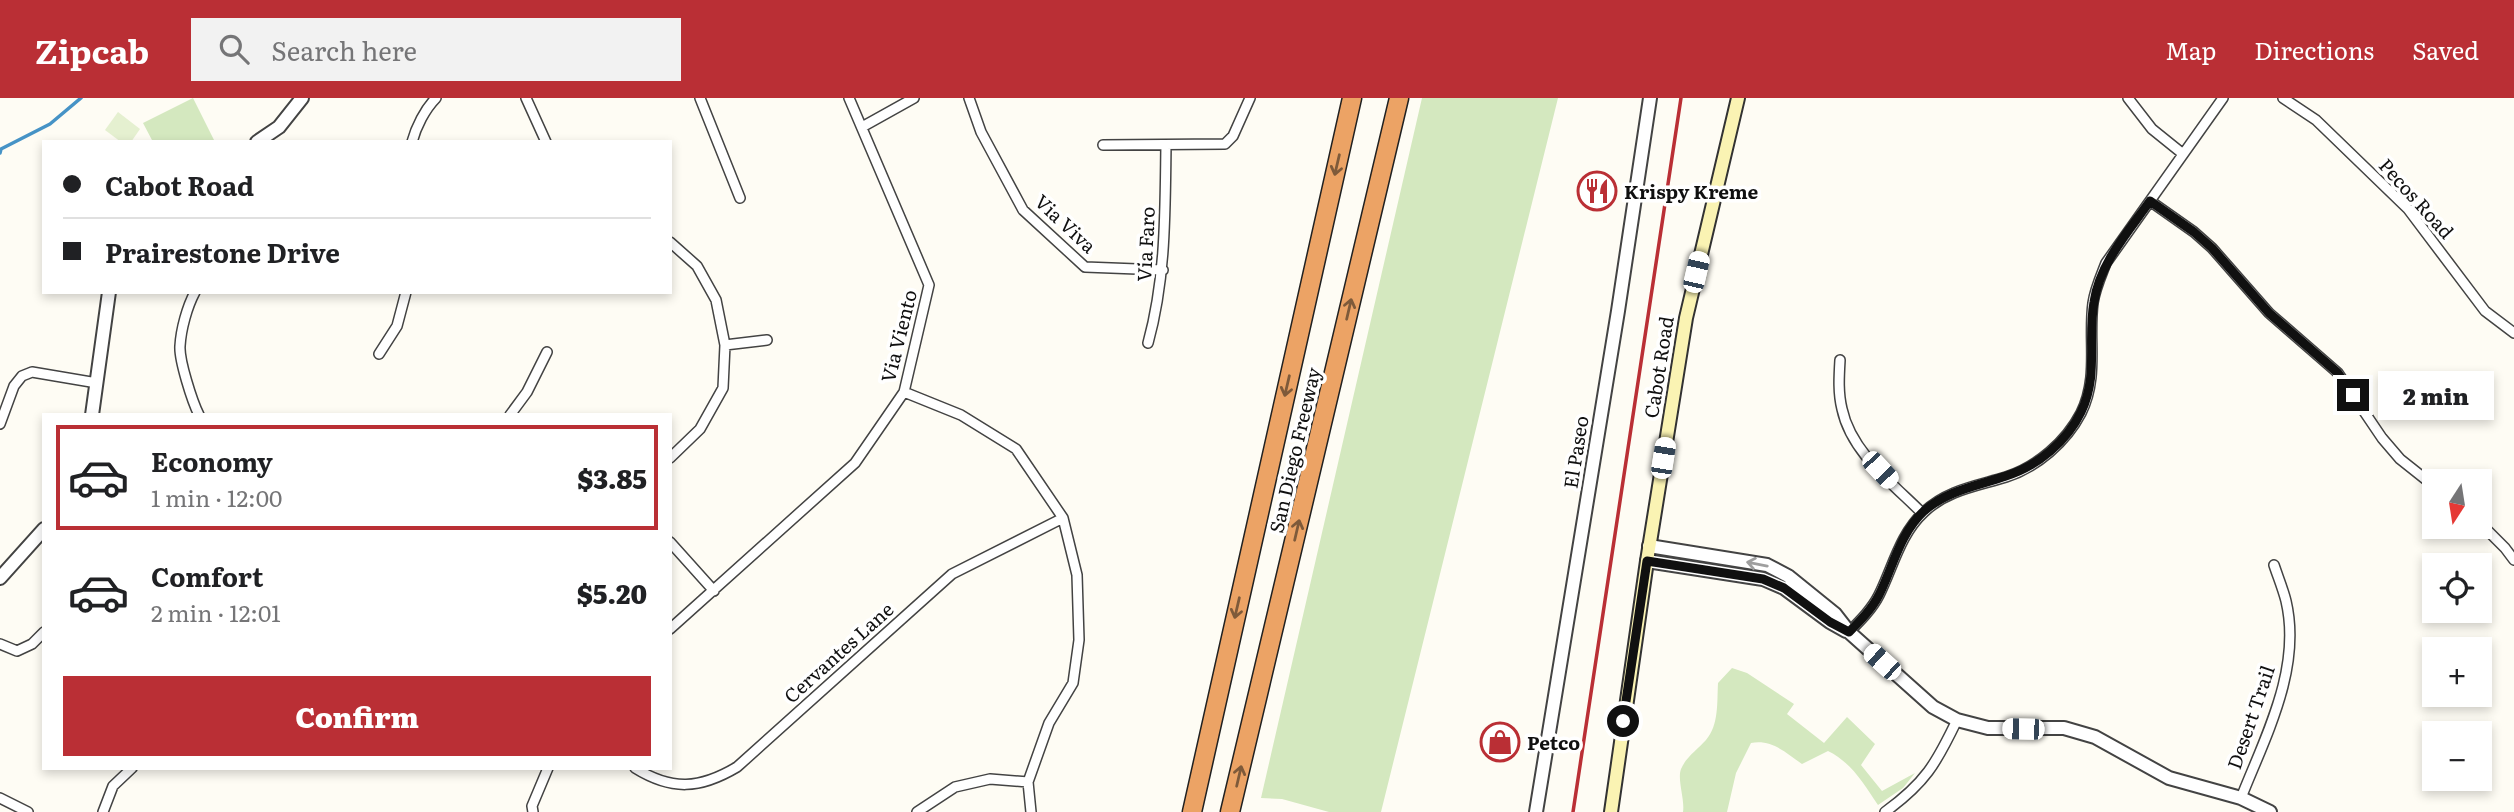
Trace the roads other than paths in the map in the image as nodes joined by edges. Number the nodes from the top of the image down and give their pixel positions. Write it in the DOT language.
graph roads {
  1 [pos="302,98"];
  2 [pos="436,98"];
  3 [pos="526,98"];
  4 [pos="700,98"];
  5 [pos="849,98"];
  6 [pos="914,98"];
  7 [pos="969,98"];
  8 [pos="1250,98"];
  9 [pos="1352,98"];
  10 [pos="1399,98"];
  11 [pos="1650,98"];
  12 [pos="1738,98"];
  13 [pos="2128,98"];
  14 [pos="2223,98"];
  15 [pos="2283,98"];
  16 [pos="862,127"];
  17 [pos="260,140"];
  18 [pos="412,140"];
  19 [pos="545,140"];
  20 [pos="1103,145"];
  21 [pos="1167,145"];
  22 [pos="2183,155"];
  23 [pos="740,198"];
  24 [pos="2150,201"];
  25 [pos="672,244"];
  26 [pos="1163,270"];
  27 [pos="109,294"];
  28 [pos="194,294"];
  29 [pos="405,294"];
  30 [pos="2514,332"];
  31 [pos="767,340"];
  32 [pos="1148,343"];
  33 [pos="725,345"];
  34 [pos="547,352"];
  35 [pos="379,354"];
  36 [pos="1840,360"];
  37 [pos="97,383"];
  38 [pos="904,392"];
  39 [pos="92,413"];
  40 [pos="198,413"];
  41 [pos="511,413"];
  42 [pos="0,424"];
  43 [pos="672,456"];
  44 [pos="2422,476"];
  45 [pos="1922,513"];
  46 [pos="1063,518"];
  47 [pos="42,531"];
  48 [pos="2492,535"];
  49 [pos="672,544"];
  50 [pos="1650,545"];
  51 [pos="2514,560"];
  52 [pos="1647,561"];
  53 [pos="2274,565"];
  54 [pos="0,578"];
  55 [pos="714,591"];
  56 [pos="672,627"];
  57 [pos="1849,632"];
  58 [pos="42,634"];
  59 [pos="0,644"];
  60 [pos="1957,720"];
  61 [pos="130,770"];
  62 [pos="547,770"];
  63 [pos="638,770"];
  64 [pos="1028,782"];
  65 [pos="0,798"];
  66 [pos="2241,798"];
  67 [pos="28,812"];
  68 [pos="103,812"];
  69 [pos="533,812"];
  70 [pos="918,812"];
  71 [pos="1031,812"];
  72 [pos="1192,812"];
  73 [pos="1230,812"];
  74 [pos="1536,812"];
  75 [pos="1611,812"];
  76 [pos="1885,812"];
  77 [pos="2270,812"];
  1 -- 17 [label="street"];
  2 -- 18 [label="street"];
  3 -- 19 [label="street"];
  4 -- 23 [label="street"];
  5 -- 16 [label="street, Via Viento"];
  6 -- 16 [label="street"];
  7 -- 26 [label="street, Via Viva"];
  8 -- 21 [label="street"];
  9 -- 72 [label="highway, San Diego Freeway, one-way"];
  73 -- 10 [label="highway, San Diego Freeway, one-way"];
  11 -- 74 [label="street, El Paseo"];
  12 -- 50 [label="main road, Cabot Road"];
  13 -- 22 [label="street"];
  14 -- 22 [label="street"];
  15 -- 30 [label="street, Pecos Road"];
  16 -- 38 [label="street, Via Viento"];
  20 -- 21 [label="street"];
  21 -- 26 [label="street, Via Faro"];
  22 -- 24 [label="street"];
  24 -- 44 [label="street"];
  24 -- 45 [label="street"];
  25 -- 33 [label="street"];
  26 -- 32 [label="street, Via Faro"];
  27 -- 37 [label="street"];
  28 -- 40 [label="street"];
  29 -- 35 [label="street"];
  31 -- 33 [label="street"];
  33 -- 43 [label="street"];
  34 -- 41 [label="street"];
  36 -- 45 [label="street"];
  37 -- 39 [label="street"];
  37 -- 42 [label="street"];
  38 -- 46 [label="street"];
  38 -- 55 [label="street, Via Viento"];
  45 -- 57 [label="street"];
  46 -- 63 [label="street, Cervantes Lane"];
  46 -- 64 [label="street"];
  47 -- 54 [label="street"];
  48 -- 51 [label="street"];
  49 -- 55 [label="street"];
  50 -- 52 [label="main road, Cabot Road"];
  57 -- 50 [label="street, one-way"];
  52 -- 57 [label="street"];
  52 -- 75 [label="main road, Cabot Road"];
  53 -- 66 [label="street, Desert Trail"];
  55 -- 56 [label="street, Via Viento"];
  57 -- 60 [label="street"];
  58 -- 59 [label="street"];
  60 -- 66 [label="street"];
  60 -- 76 [label="street"];
  61 -- 68 [label="street"];
  62 -- 69 [label="street"];
  64 -- 70 [label="street"];
  64 -- 71 [label="street"];
  65 -- 67 [label="street"];
  66 -- 77 [label="street"];
}
